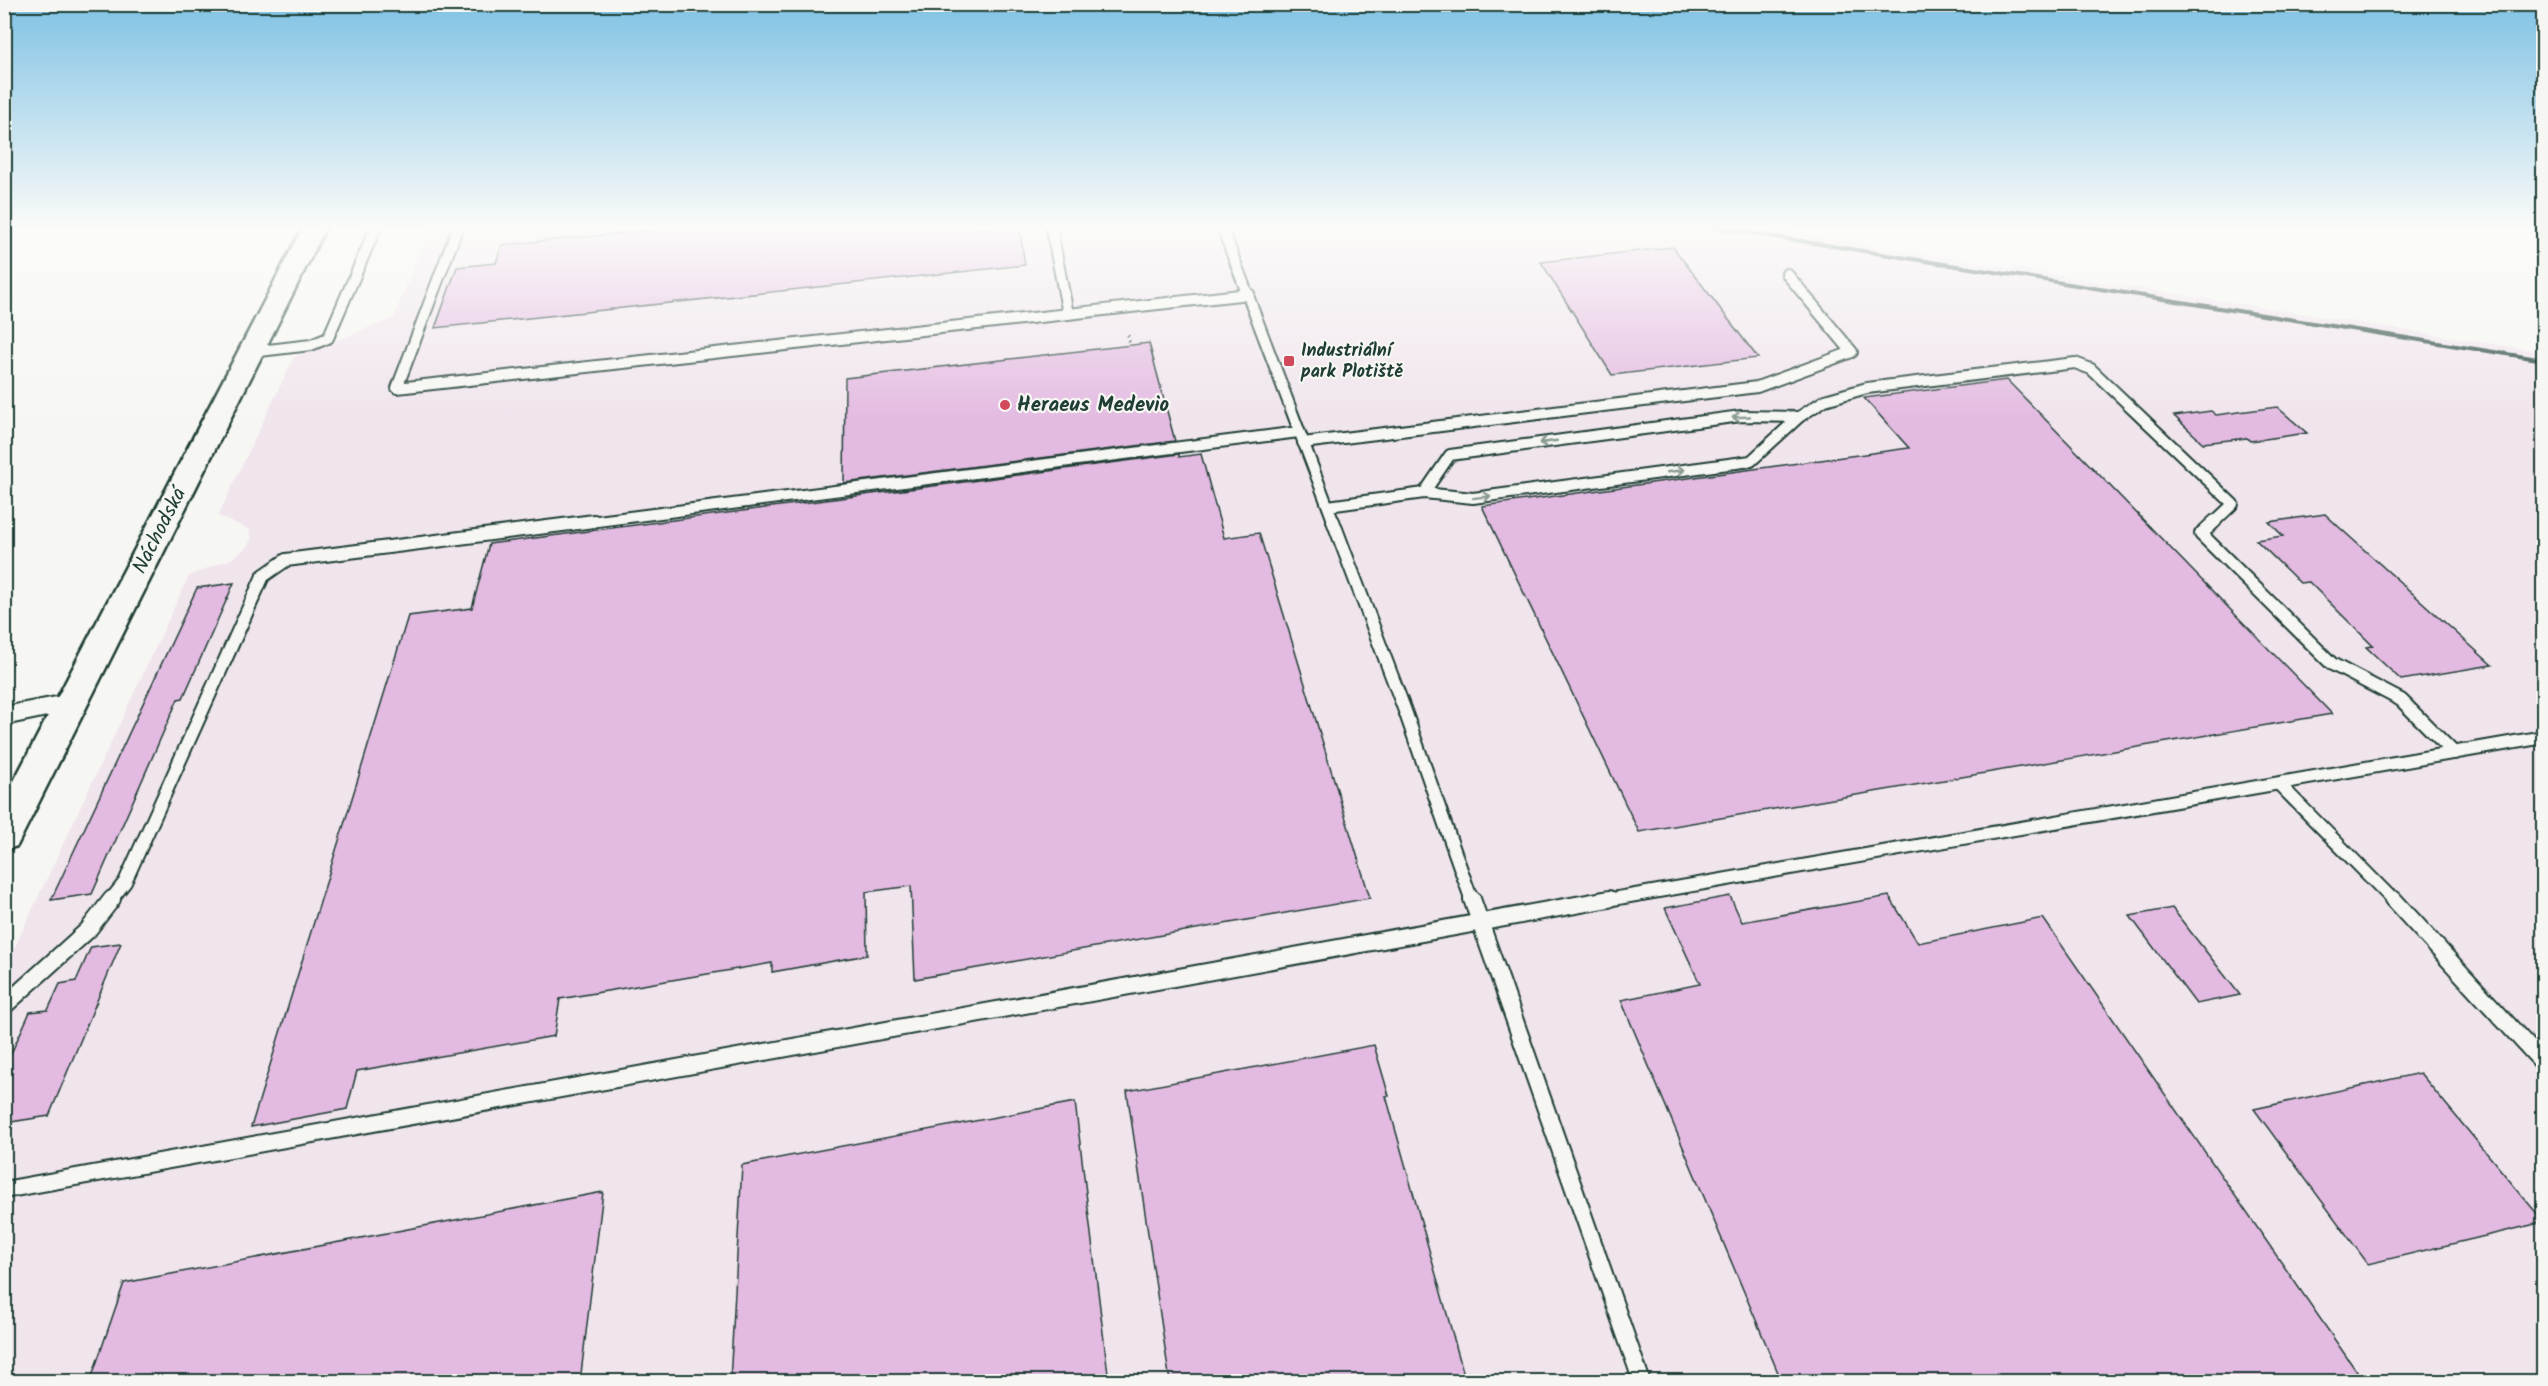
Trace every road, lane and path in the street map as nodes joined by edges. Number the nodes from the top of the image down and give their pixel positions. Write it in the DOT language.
graph roads {
  1 [pos="282,292"];
  2 [pos="348,292"];
  3 [pos="433,292"];
  4 [pos="1064,292"];
  5 [pos="1802,292"];
  6 [pos="1249,294"];
  7 [pos="1068,314"];
  8 [pos="1128,335"];
  9 [pos="1130,345"];
  10 [pos="251,352"];
  11 [pos="1799,417"];
  12 [pos="1301,438"];
  13 [pos="1424,493"];
  14 [pos="1328,506"];
  15 [pos="72,703"];
  16 [pos="4,716"];
  17 [pos="2544,737"];
  18 [pos="2454,753"];
  19 [pos="2279,784"];
  20 [pos="4,836"];
  21 [pos="1479,922"];
  22 [pos="4,1006"];
  23 [pos="2544,1064"];
  24 [pos="4,1190"];
  25 [pos="1642,1382"];
  1 -- 10 [label="main road, Náchodská"];
  2 -- 10 [label="lane"];
  3 -- 7 [label="lane"];
  4 -- 7 [label="lane"];
  5 -- 12 [label="lane"];
  6 -- 7 [label="lane"];
  6 -- 12 [label="lane"];
  8 -- 9 [label="path"];
  10 -- 15 [label="main road, Náchodská"];
  13 -- 11 [label="lane, one-way"];
  11 -- 13 [label="lane, one-way"];
  11 -- 18 [label="lane"];
  12 -- 14 [label="lane"];
  12 -- 22 [label="lane"];
  13 -- 14 [label="lane"];
  14 -- 21 [label="lane"];
  15 -- 16 [label="street"];
  15 -- 20 [label="main road, Náchodská"];
  17 -- 18 [label="lane"];
  18 -- 19 [label="lane"];
  19 -- 21 [label="lane"];
  19 -- 23 [label="lane"];
  21 -- 24 [label="lane"];
  21 -- 25 [label="lane"];
}
